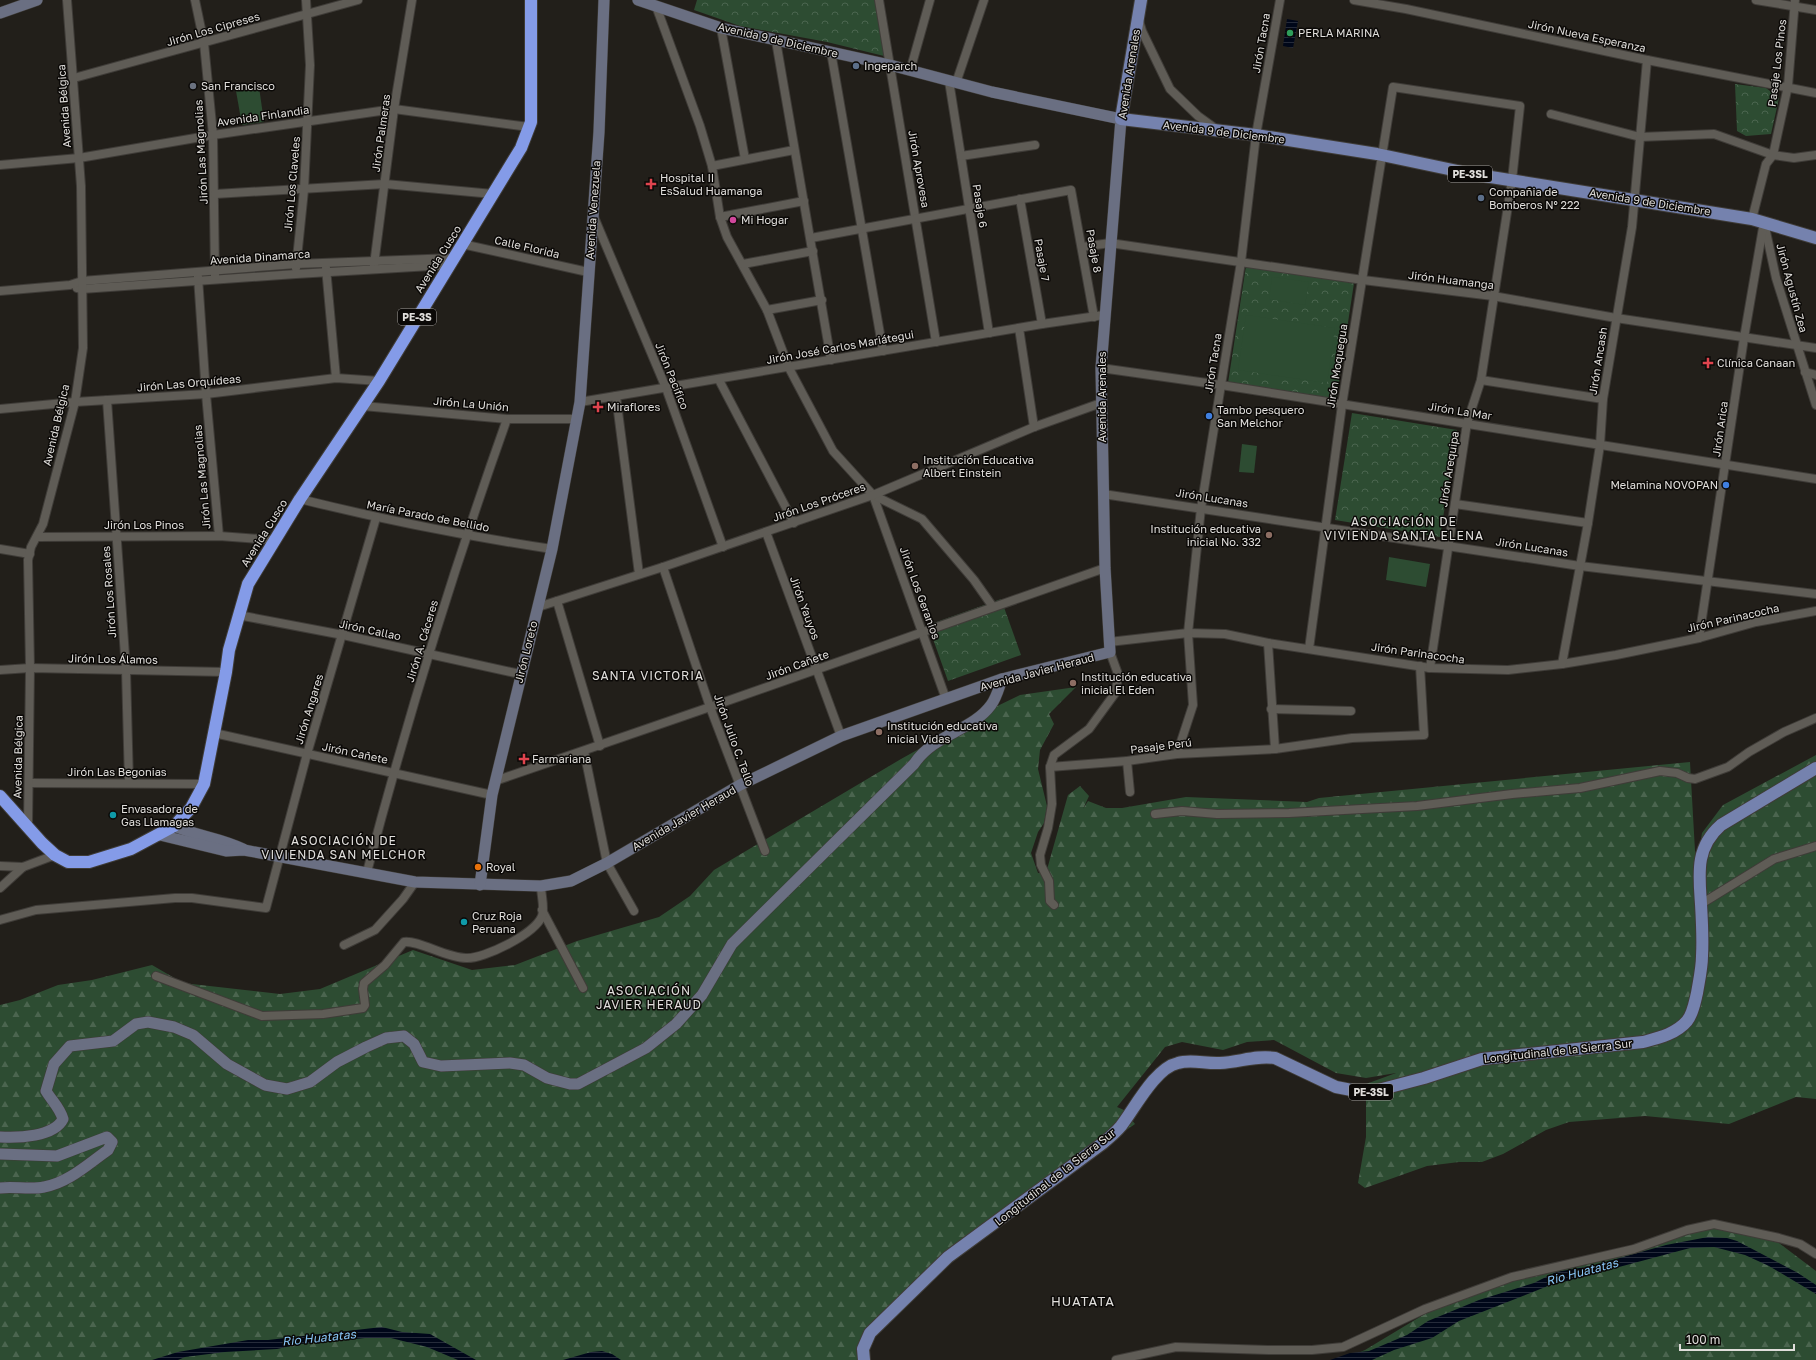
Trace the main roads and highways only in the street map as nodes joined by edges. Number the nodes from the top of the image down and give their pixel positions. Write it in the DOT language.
graph roads {
  1 [pos="37,0"];
  2 [pos="530,0"];
  3 [pos="604,0"];
  4 [pos="638,0"];
  5 [pos="1141,0"];
  6 [pos="21,3"];
  7 [pos="0,13"];
  8 [pos="1121,119"];
  9 [pos="1816,238"];
  10 [pos="577,419"];
  11 [pos="1110,647"];
  12 [pos="1002,679"];
  13 [pos="1816,768"];
  14 [pos="0,796"];
  15 [pos="174,826"];
  16 [pos="160,835"];
  17 [pos="244,850"];
  18 [pos="480,885"];
  19 [pos="0,1137"];
  20 [pos="0,1154"];
  21 [pos="0,1188"];
  22 [pos="863,1356"];
  1 -- 6 [label="main road"];
  2 -- 15 [label="highway, Avenida Cusco / PE-3S"];
  3 -- 10 [label="main road, Avenida Venezuela"];
  4 -- 8 [label="main road, Avenida 9 de Diciembre"];
  5 -- 8 [label="main road, Avenida Arenales"];
  6 -- 7 [label="main road"];
  8 -- 9 [label="main road, Avenida 9 de Diciembre / PE-3SL"];
  8 -- 11 [label="main road, Avenida Arenales"];
  10 -- 18 [label="main road, Jirón Loreto"];
  11 -- 12 [label="main road, Avenida Javier Heraud"];
  12 -- 18 [label="main road, Avenida Javier Heraud"];
  12 -- 19 [label="main road"];
  13 -- 22 [label="main road, Longitudinal de la Sierra Sur / PE-3SL"];
  14 -- 16 [label="highway, PE-3S"];
  15 -- 16 [label="highway, PE-3S"];
  15 -- 17 [label="main road, Avenida Javier Heraud"];
  16 -- 17 [label="main road, Avenida Javier Heraud"];
  17 -- 18 [label="main road, Avenida Javier Heraud"];
  20 -- 21 [label="main road"];
}
